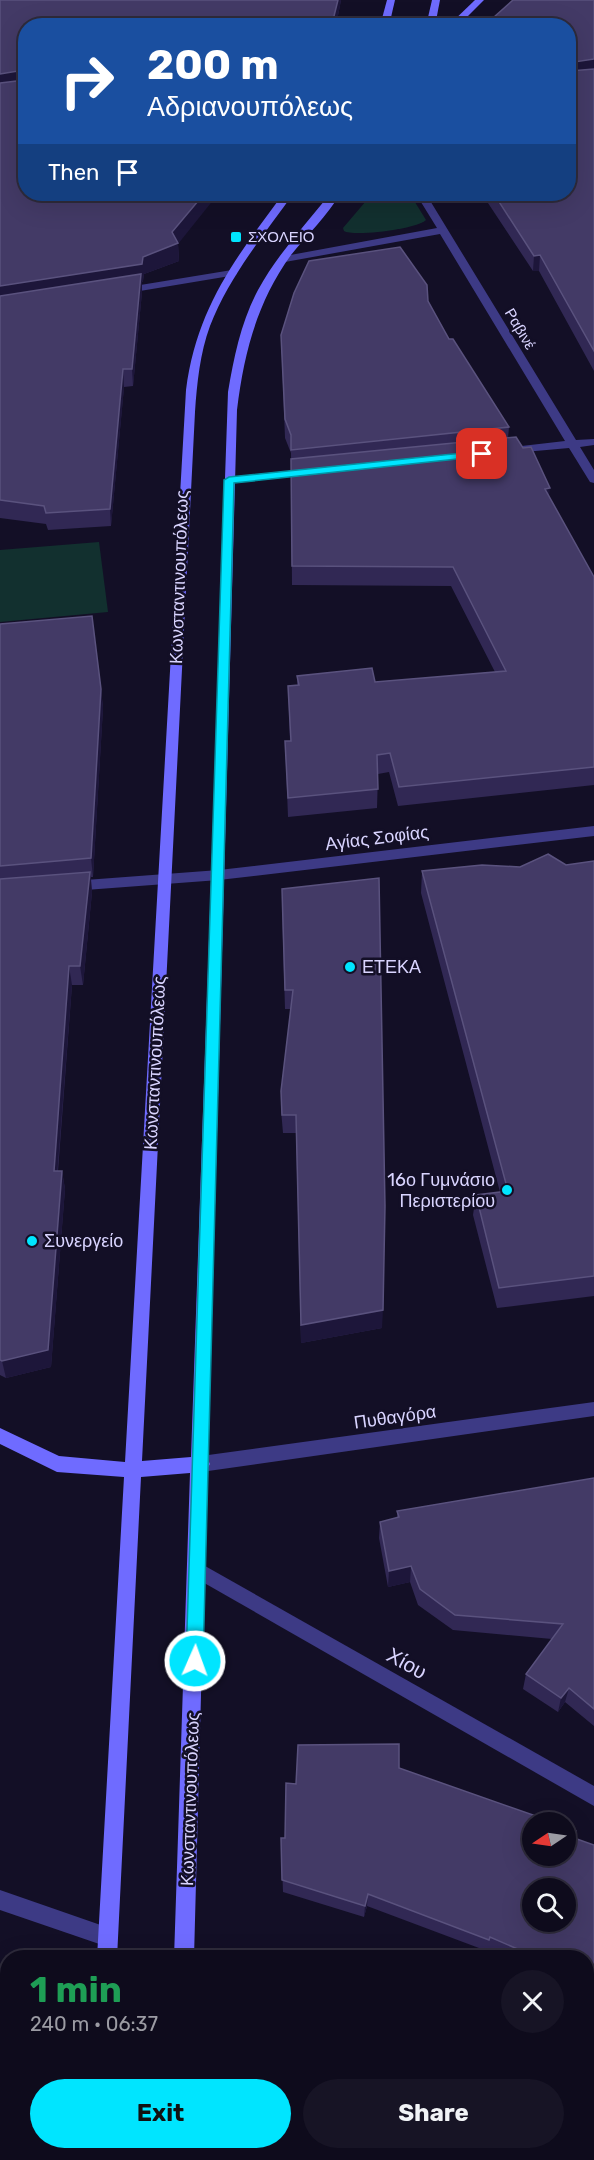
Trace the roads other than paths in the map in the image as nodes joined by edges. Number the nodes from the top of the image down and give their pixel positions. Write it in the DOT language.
graph roads {
  1 [pos="391,0"];
  2 [pos="436,0"];
  3 [pos="480,0"];
  4 [pos="386,18"];
  5 [pos="432,18"];
  6 [pos="461,18"];
  7 [pos="283,201"];
  8 [pos="330,201"];
  9 [pos="425,201"];
  10 [pos="443,230"];
  11 [pos="285,259"];
  12 [pos="232,273"];
  13 [pos="110,292"];
  14 [pos="594,442"];
  15 [pos="572,444"];
  16 [pos="502,452"];
  17 [pos="325,470"];
  18 [pos="229,480"];
  19 [pos="594,480"];
  20 [pos="594,831"];
  21 [pos="219,875"];
  22 [pos="165,880"];
  23 [pos="59,887"];
  24 [pos="594,1409"];
  25 [pos="0,1436"];
  26 [pos="201,1464"];
  27 [pos="132,1470"];
  28 [pos="198,1570"];
  29 [pos="594,1797"];
  30 [pos="0,1900"];
  31 [pos="108,1937"];
  32 [pos="107,1950"];
  33 [pos="186,1950"];
  1 -- 4 [label="main road"];
  2 -- 5 [label="main road"];
  3 -- 6 [label="main road"];
  7 -- 12 [label="main road, Κωνσταντινουπόλεως"];
  8 -- 11 [label="main road, Κωνσταντινουπόλεως"];
  9 -- 10 [label="street, Ραβινέ"];
  10 -- 11 [label="street"];
  10 -- 15 [label="street, Ραβινέ"];
  11 -- 18 [label="main road, Κωνσταντινουπόλεως"];
  12 -- 13 [label="street"];
  12 -- 22 [label="main road, Κωνσταντινουπόλεως"];
  14 -- 15 [label="street"];
  15 -- 16 [label="street"];
  15 -- 19 [label="street, Ραβινέ"];
  17 -- 18 [label="street"];
  18 -- 21 [label="main road, Κωνσταντινουπόλεως"];
  20 -- 21 [label="street, Αγίας Σοφίας"];
  21 -- 22 [label="street, Αγίας Σοφίας"];
  21 -- 26 [label="main road, Κωνσταντινουπόλεως"];
  22 -- 23 [label="street, Αγίας Σοφίας"];
  22 -- 27 [label="main road, Κωνσταντινουπόλεως"];
  24 -- 26 [label="street, Πυθαγόρα"];
  25 -- 27 [label="main road"];
  26 -- 27 [label="main road"];
  26 -- 28 [label="main road, Κωνσταντινουπόλεως"];
  27 -- 31 [label="main road, Κωνσταντινουπόλεως"];
  28 -- 29 [label="street, Χίου"];
  28 -- 33 [label="main road, Κωνσταντινουπόλεως"];
  30 -- 31 [label="street"];
  31 -- 32 [label="main road, Κωνσταντινουπόλεως"];
}
